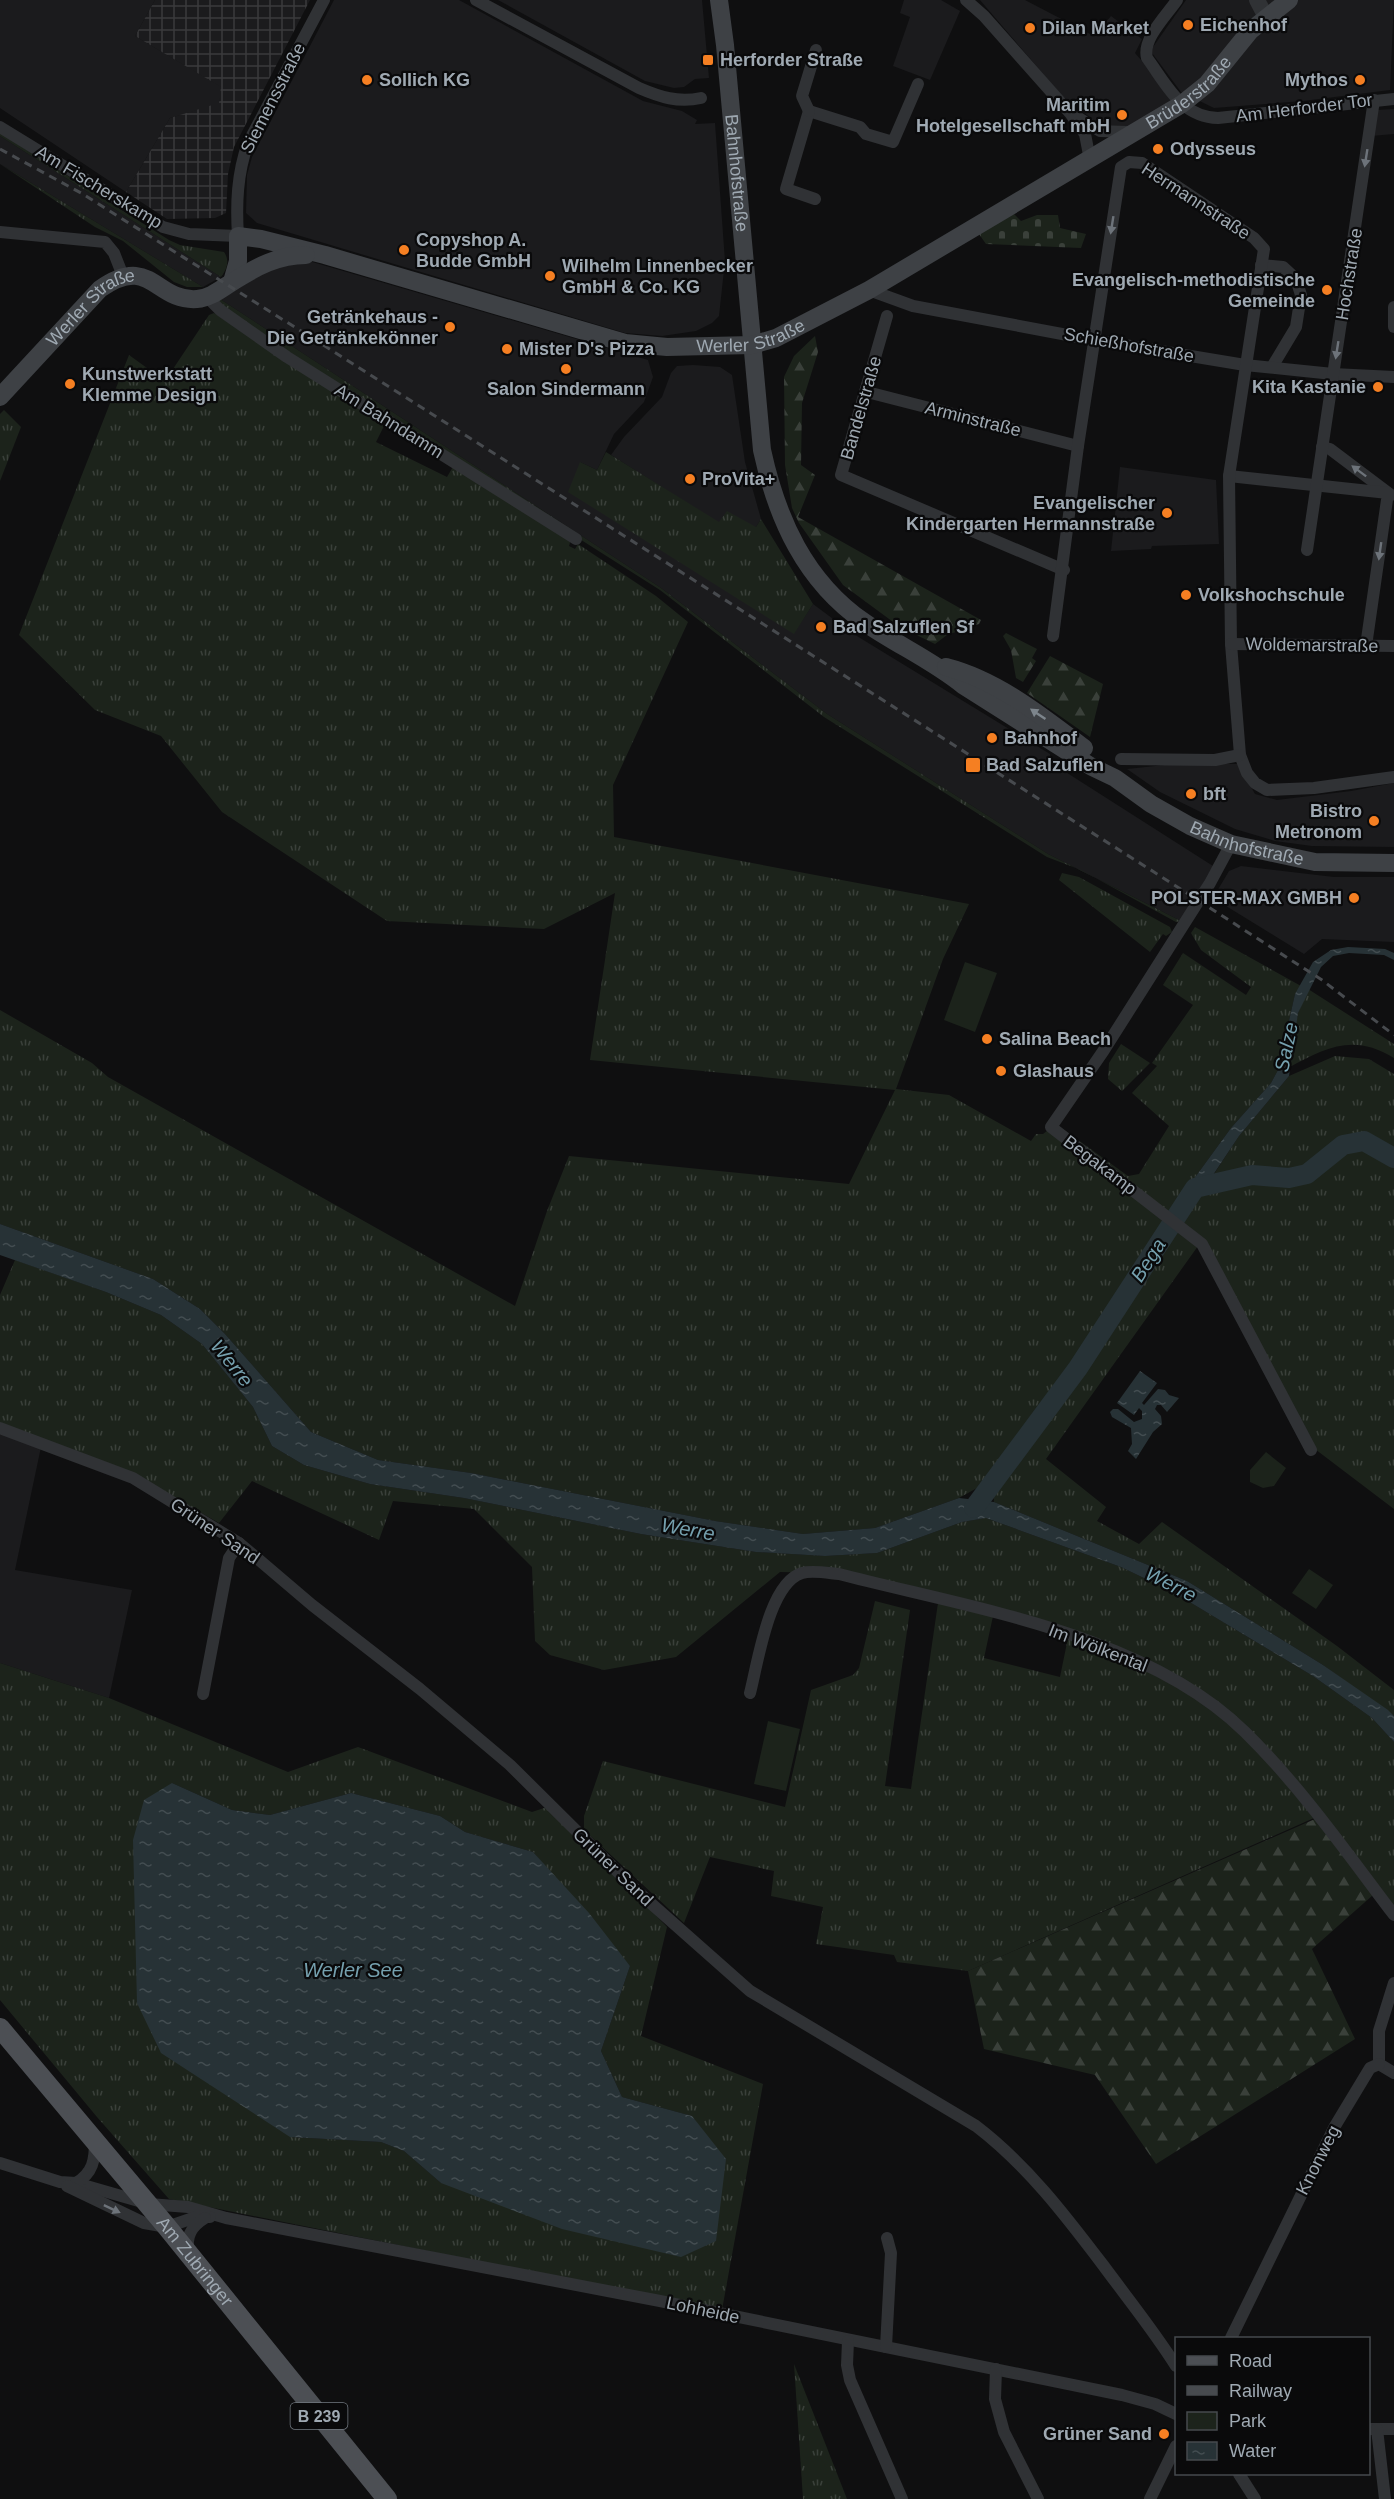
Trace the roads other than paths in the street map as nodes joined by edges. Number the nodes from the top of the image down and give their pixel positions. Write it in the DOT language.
graph roads {
  1 [pos="324,0"];
  2 [pos="476,0"];
  3 [pos="719,0"];
  4 [pos="966,0"];
  5 [pos="1177,0"];
  6 [pos="1257,0"];
  7 [pos="1289,0"];
  8 [pos="1266,17"];
  9 [pos="816,50"];
  10 [pos="918,84"];
  11 [pos="701,98"];
  12 [pos="1394,99"];
  13 [pos="1374,100"];
  14 [pos="1182,104"];
  15 [pos="809,111"];
  16 [pos="1070,113"];
  17 [pos="0,127"];
  18 [pos="1136,132"];
  19 [pos="1090,160"];
  20 [pos="815,200"];
  21 [pos="0,232"];
  22 [pos="238,236"];
  23 [pos="325,255"];
  24 [pos="1261,265"];
  25 [pos="123,276"];
  26 [pos="232,282"];
  27 [pos="869,290"];
  28 [pos="207,297"];
  29 [pos="1394,307"];
  30 [pos="887,316"];
  31 [pos="1394,327"];
  32 [pos="1094,340"];
  33 [pos="752,345"];
  34 [pos="1245,365"];
  35 [pos="1272,367"];
  36 [pos="1334,374"];
  37 [pos="1394,377"];
  38 [pos="867,392"];
  39 [pos="0,397"];
  40 [pos="1078,446"];
  41 [pos="1322,447"];
  42 [pos="1228,476"];
  43 [pos="1316,487"];
  44 [pos="1391,495"];
  45 [pos="576,539"];
  46 [pos="1307,550"];
  47 [pos="1064,570"];
  48 [pos="1053,636"];
  49 [pos="1231,644"];
  50 [pos="1366,646"];
  51 [pos="1394,646"];
  52 [pos="1240,755"];
  53 [pos="1121,759"];
  54 [pos="1394,777"];
  55 [pos="1231,844"];
  56 [pos="1394,863"];
  57 [pos="0,1428"];
  58 [pos="1311,1450"];
  59 [pos="239,1543"];
  60 [pos="750,1693"];
  61 [pos="203,1694"];
  62 [pos="1394,1915"];
  63 [pos="1394,1983"];
  64 [pos="0,2028"];
  65 [pos="1379,2064"];
  66 [pos="1394,2073"];
  67 [pos="95,2141"];
  68 [pos="0,2163"];
  69 [pos="60,2182"];
  70 [pos="76,2184"];
  71 [pos="149,2204"];
  72 [pos="206,2217"];
  73 [pos="226,2218"];
  74 [pos="167,2227"];
  75 [pos="887,2238"];
  76 [pos="190,2255"];
  77 [pos="1231,2337"];
  78 [pos="848,2341"];
  79 [pos="886,2347"];
  80 [pos="1175,2364"];
  81 [pos="996,2369"];
  82 [pos="1175,2414"];
  83 [pos="1372,2429"];
  84 [pos="1394,2429"];
  85 [pos="1175,2448"];
  86 [pos="1240,2475"];
  87 [pos="387,2499"];
  88 [pos="902,2499"];
  89 [pos="1038,2499"];
  90 [pos="1150,2499"];
  91 [pos="1255,2499"];
  92 [pos="1385,2499"];
  1 -- 22 [label="street, Siemensstraße"];
  2 -- 11 [label="street"];
  3 -- 33 [label="main road, Bahnhofstraße"];
  4 -- 16 [label="street"];
  5 -- 14 [label="street"];
  6 -- 8 [label="street"];
  7 -- 8 [label="main road, Brüderstraße"];
  8 -- 14 [label="main road, Brüderstraße"];
  9 -- 15 [label="street"];
  10 -- 15 [label="street"];
  12 -- 13 [label="street, Am Herforder Tor"];
  13 -- 14 [label="street, Am Herforder Tor"];
  13 -- 36 [label="street, Hochstraße, one-way"];
  14 -- 18 [label="main road, Brüderstraße"];
  15 -- 20 [label="street"];
  16 -- 18 [label="street"];
  16 -- 19 [label="street"];
  17 -- 22 [label="street, Am Fischerskamp"];
  18 -- 19 [label="main road, Werler Straße"];
  19 -- 27 [label="main road, Werler Straße"];
  21 -- 25 [label="street"];
  22 -- 23 [label="main road, Werler Straße"];
  22 -- 26 [label="main road"];
  23 -- 26 [label="main road, Werler Straße"];
  23 -- 33 [label="main road, Werler Straße"];
  24 -- 32 [label="street, Hermannstraße, one-way"];
  24 -- 34 [label="street, Hermannstraße"];
  24 -- 35 [label="street"];
  25 -- 28 [label="main road, Werler Straße"];
  25 -- 39 [label="main road, Werler Straße"];
  26 -- 28 [label="main road, Werler Straße"];
  27 -- 32 [label="street, Schießhofstraße"];
  27 -- 33 [label="main road, Werler Straße"];
  28 -- 45 [label="street, Am Bahndamm"];
  29 -- 31 [label="street"];
  30 -- 38 [label="street, Bandelstraße"];
  32 -- 34 [label="street, Schießhofstraße"];
  32 -- 40 [label="street"];
  33 -- 55 [label="main road, Bahnhofstraße"];
  34 -- 35 [label="street, Schießhofstraße"];
  34 -- 42 [label="street, Hermannstraße"];
  35 -- 36 [label="street, Schießhofstraße"];
  36 -- 37 [label="street, Schießhofstraße"];
  36 -- 41 [label="street, Hochstraße"];
  38 -- 40 [label="street, Arminstraße"];
  38 -- 47 [label="street, Bandelstraße"];
  40 -- 47 [label="street"];
  41 -- 43 [label="street, Hochstraße"];
  44 -- 41 [label="street, one-way"];
  42 -- 43 [label="street"];
  42 -- 49 [label="street, Hermannstraße"];
  43 -- 44 [label="street"];
  43 -- 46 [label="street, Hochstraße"];
  44 -- 50 [label="street, one-way"];
  47 -- 48 [label="street"];
  49 -- 50 [label="street, Woldemarstraße"];
  49 -- 52 [label="street, Hermannstraße"];
  50 -- 51 [label="street, Woldemarstraße"];
  52 -- 53 [label="street"];
  52 -- 54 [label="street, Hermannstraße"];
  55 -- 56 [label="main road, Bahnhofstraße"];
  55 -- 58 [label="street, Begakamp"];
  57 -- 59 [label="street, Grüner Sand"];
  59 -- 61 [label="street"];
  59 -- 80 [label="street, Grüner Sand"];
  60 -- 62 [label="street, Im Wölkental"];
  63 -- 65 [label="street"];
  64 -- 67 [label="main road, Am Zubringer / B 239"];
  65 -- 66 [label="street"];
  65 -- 77 [label="street, Knonweg"];
  67 -- 70 [label="street"];
  67 -- 71 [label="main road, Am Zubringer / B 239"];
  68 -- 69 [label="street"];
  69 -- 70 [label="street, Lohheide"];
  69 -- 74 [label="street, one-way"];
  70 -- 71 [label="street, Lohheide"];
  71 -- 73 [label="street, Lohheide"];
  71 -- 74 [label="main road, Am Zubringer / B 239"];
  72 -- 73 [label="street, Lohheide"];
  72 -- 74 [label="street, Lohheide"];
  72 -- 76 [label="street"];
  73 -- 78 [label="street, Lohheide"];
  74 -- 76 [label="main road, Am Zubringer / B 239"];
  75 -- 79 [label="street"];
  76 -- 87 [label="main road, Am Zubringer / B 239"];
  78 -- 79 [label="street, Lohheide"];
  78 -- 88 [label="street"];
  79 -- 81 [label="street, Lohheide"];
  81 -- 82 [label="street, Lohheide"];
  81 -- 89 [label="street"];
  83 -- 84 [label="street"];
  83 -- 92 [label="street"];
  85 -- 90 [label="street"];
  86 -- 91 [label="street"];
}
